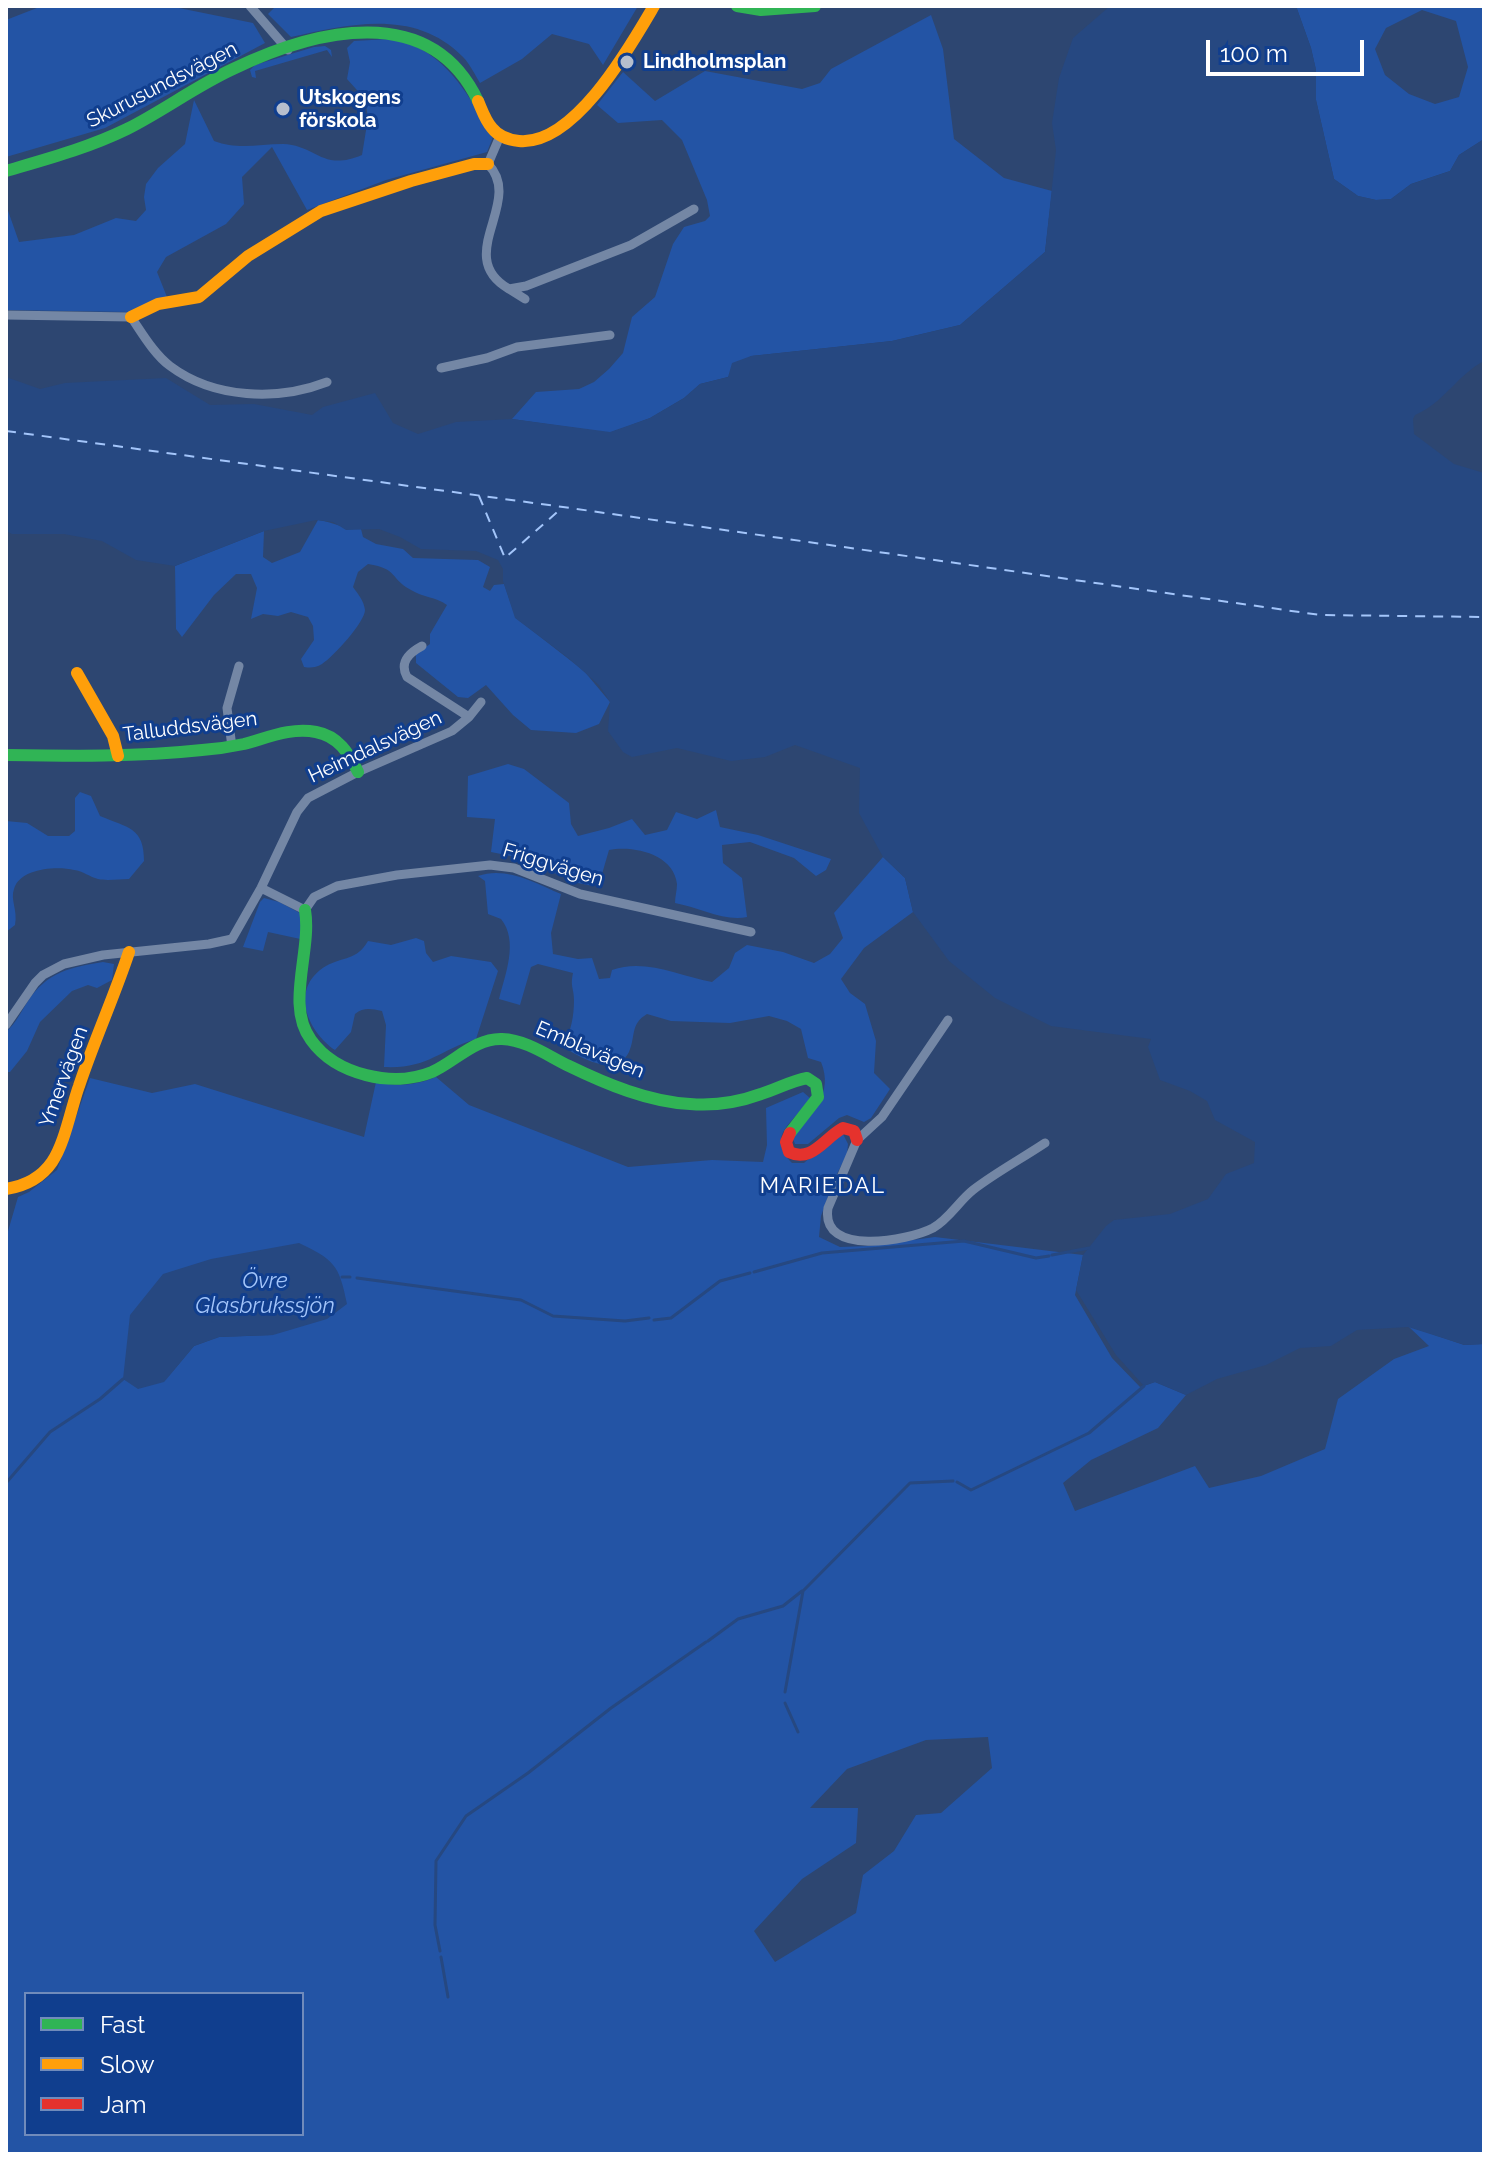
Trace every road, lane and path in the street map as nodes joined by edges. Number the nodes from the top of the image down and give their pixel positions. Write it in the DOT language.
graph roads {
  1 [pos="250,6"];
  2 [pos="654,6"];
  3 [pos="737,6"];
  4 [pos="815,6"];
  5 [pos="288,50"];
  6 [pos="500,136"];
  7 [pos="488,164"];
  8 [pos="6,171"];
  9 [pos="694,209"];
  10 [pos="509,289"];
  11 [pos="525,299"];
  12 [pos="6,315"];
  13 [pos="131,317"];
  14 [pos="610,335"];
  15 [pos="441,368"];
  16 [pos="327,382"];
  17 [pos="422,646"];
  18 [pos="239,666"];
  19 [pos="77,673"];
  20 [pos="481,702"];
  21 [pos="469,717"];
  22 [pos="232,747"];
  23 [pos="6,755"];
  24 [pos="118,756"];
  25 [pos="358,772"];
  26 [pos="261,888"];
  27 [pos="305,910"];
  28 [pos="751,932"];
  29 [pos="129,952"];
  30 [pos="948,1020"];
  31 [pos="6,1025"];
  32 [pos="857,1140"];
  33 [pos="1045,1143"];
  34 [pos="6,1189"];
  1 -- 5 [label="street"];
  2 -- 6 [label="street"];
  3 -- 4 [label="street"];
  5 -- 6 [label="street, Skurusundsvägen"];
  5 -- 8 [label="street, Skurusundsvägen"];
  6 -- 7 [label="street"];
  7 -- 10 [label="street"];
  7 -- 13 [label="street"];
  9 -- 10 [label="street"];
  10 -- 11 [label="street"];
  12 -- 13 [label="street"];
  13 -- 16 [label="street"];
  14 -- 15 [label="street"];
  17 -- 21 [label="street, Heimdalsvägen"];
  18 -- 22 [label="street"];
  19 -- 24 [label="street"];
  20 -- 21 [label="street"];
  21 -- 25 [label="street, Heimdalsvägen"];
  22 -- 24 [label="street, Talluddsvägen"];
  22 -- 25 [label="street, Talluddsvägen"];
  23 -- 24 [label="street, Talluddsvägen"];
  25 -- 26 [label="street, Heimdalsvägen"];
  26 -- 27 [label="street"];
  26 -- 29 [label="street, Heimdalsvägen"];
  27 -- 28 [label="street, Friggvägen"];
  27 -- 32 [label="street, Emblavägen"];
  29 -- 31 [label="street, Heimdalsvägen"];
  29 -- 34 [label="street, Ymervägen"];
  30 -- 32 [label="street"];
  32 -- 33 [label="street"];
}
